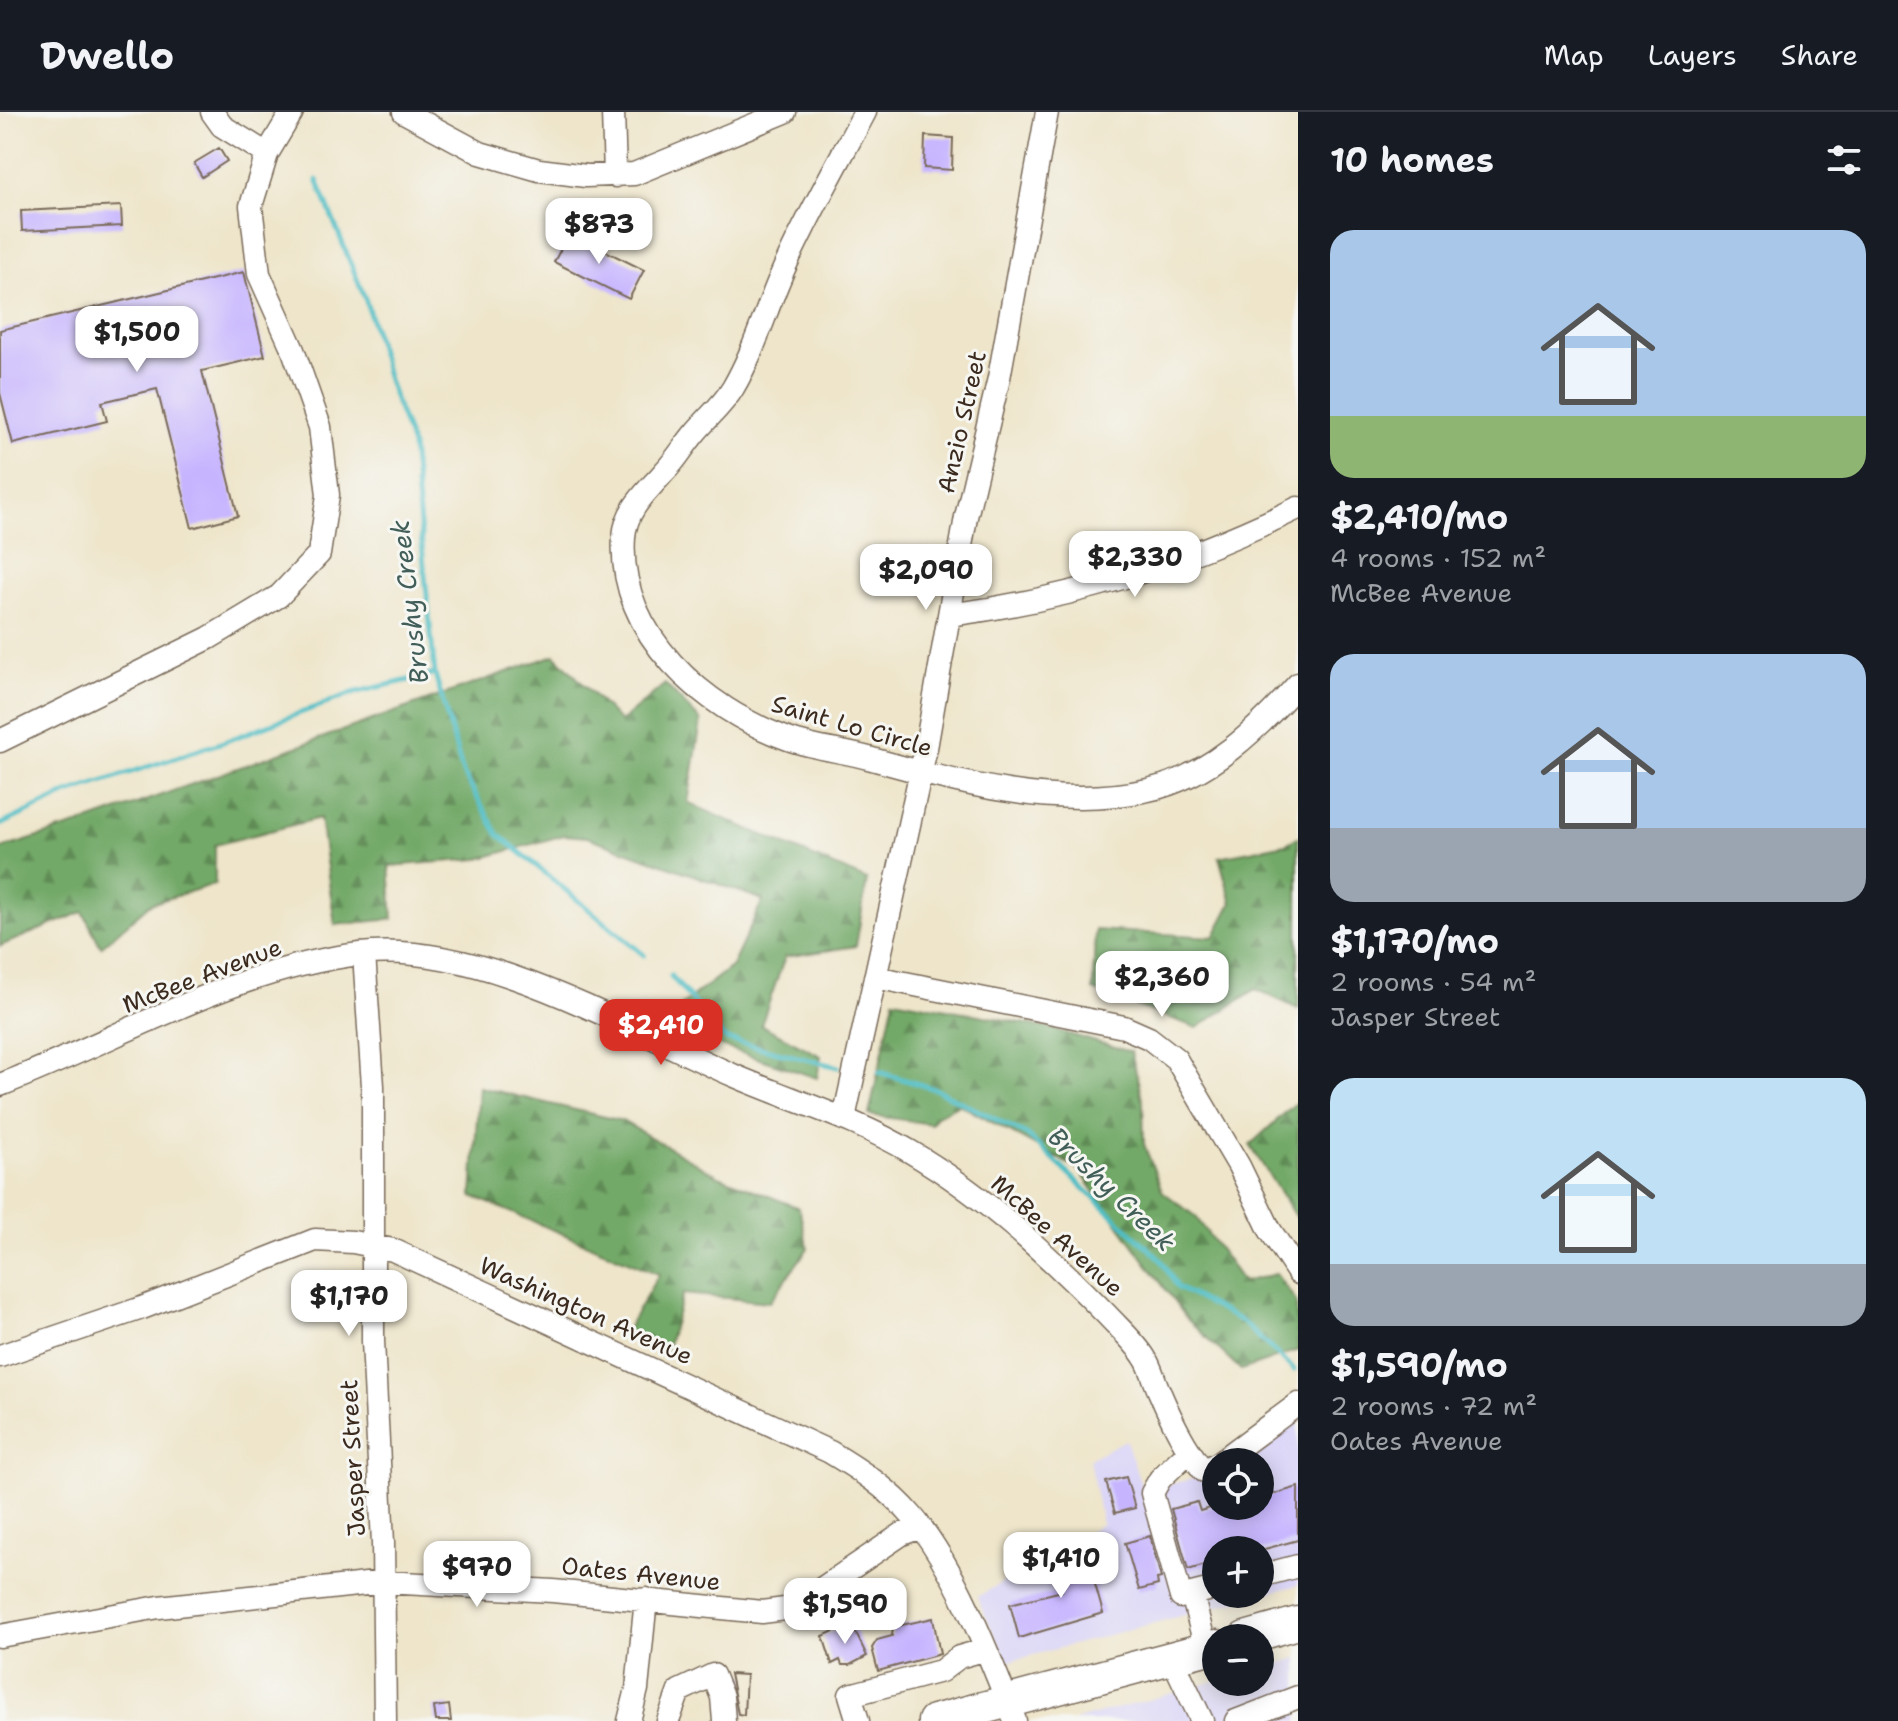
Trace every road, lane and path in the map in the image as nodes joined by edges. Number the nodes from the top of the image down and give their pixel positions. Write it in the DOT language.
graph roads {
  1 [pos="212,112"];
  2 [pos="292,112"];
  3 [pos="404,112"];
  4 [pos="613,112"];
  5 [pos="785,112"];
  6 [pos="865,112"];
  7 [pos="1047,112"];
  8 [pos="267,154"];
  9 [pos="615,176"];
  10 [pos="1298,508"];
  11 [pos="949,615"];
  12 [pos="1298,684"];
  13 [pos="0,741"];
  14 [pos="920,773"];
  15 [pos="364,954"];
  16 [pos="875,977"];
  17 [pos="0,1085"];
  18 [pos="844,1118"];
  19 [pos="371,1245"];
  20 [pos="1298,1273"];
  21 [pos="0,1356"];
  22 [pos="1298,1404"];
  23 [pos="1238,1448"];
  24 [pos="1188,1452"];
  25 [pos="1202,1460"];
  26 [pos="921,1527"];
  27 [pos="1298,1566"];
  28 [pos="1274,1572"];
  29 [pos="384,1582"];
  30 [pos="1202,1592"];
  31 [pos="1192,1594"];
  32 [pos="646,1599"];
  33 [pos="1298,1623"];
  34 [pos="1203,1624"];
  35 [pos="1274,1630"];
  36 [pos="0,1636"];
  37 [pos="984,1650"];
  38 [pos="1202,1650"];
  39 [pos="1172,1658"];
  40 [pos="1298,1697"];
  41 [pos="1011,1711"];
  42 [pos="385,1721"];
  43 [pos="629,1721"];
  44 [pos="668,1721"];
  45 [pos="724,1721"];
  46 [pos="858,1721"];
  47 [pos="934,1721"];
  48 [pos="1202,1721"];
  49 [pos="1236,1721"];
  1 -- 8 [label="street"];
  2 -- 8 [label="street"];
  3 -- 9 [label="street"];
  4 -- 9 [label="street"];
  5 -- 9 [label="street"];
  6 -- 14 [label="street, Saint Lo Circle"];
  7 -- 11 [label="street, Anzio Street"];
  8 -- 13 [label="street"];
  10 -- 11 [label="street"];
  11 -- 14 [label="street, Anzio Street"];
  12 -- 14 [label="street, Saint Lo Circle"];
  14 -- 16 [label="street, Anzio Street"];
  15 -- 17 [label="street, McBee Avenue"];
  15 -- 18 [label="street, McBee Avenue"];
  15 -- 19 [label="street, Jasper Street"];
  16 -- 18 [label="street, Anzio Street"];
  16 -- 20 [label="street"];
  18 -- 24 [label="street, McBee Avenue"];
  19 -- 21 [label="street, Washington Avenue"];
  19 -- 26 [label="street, Washington Avenue"];
  19 -- 29 [label="street, Jasper Street"];
  22 -- 23 [label="street"];
  24 -- 25 [label="street, McBee Avenue"];
  24 -- 31 [label="street"];
  26 -- 32 [label="street, Oates Avenue"];
  26 -- 37 [label="street, Washington Avenue"];
  27 -- 28 [label="street"];
  29 -- 32 [label="street, Oates Avenue"];
  29 -- 36 [label="street, Oates Avenue"];
  29 -- 42 [label="street, Jasper Street"];
  30 -- 31 [label="street"];
  31 -- 34 [label="street"];
  32 -- 43 [label="street"];
  33 -- 35 [label="highway"];
  37 -- 41 [label="street, Washington Avenue"];
  37 -- 46 [label="street"];
  38 -- 39 [label="highway"];
  39 -- 41 [label="highway"];
  39 -- 48 [label="street"];
  40 -- 49 [label="street"];
  41 -- 47 [label="highway"];
  44 -- 45 [label="street"];
}
